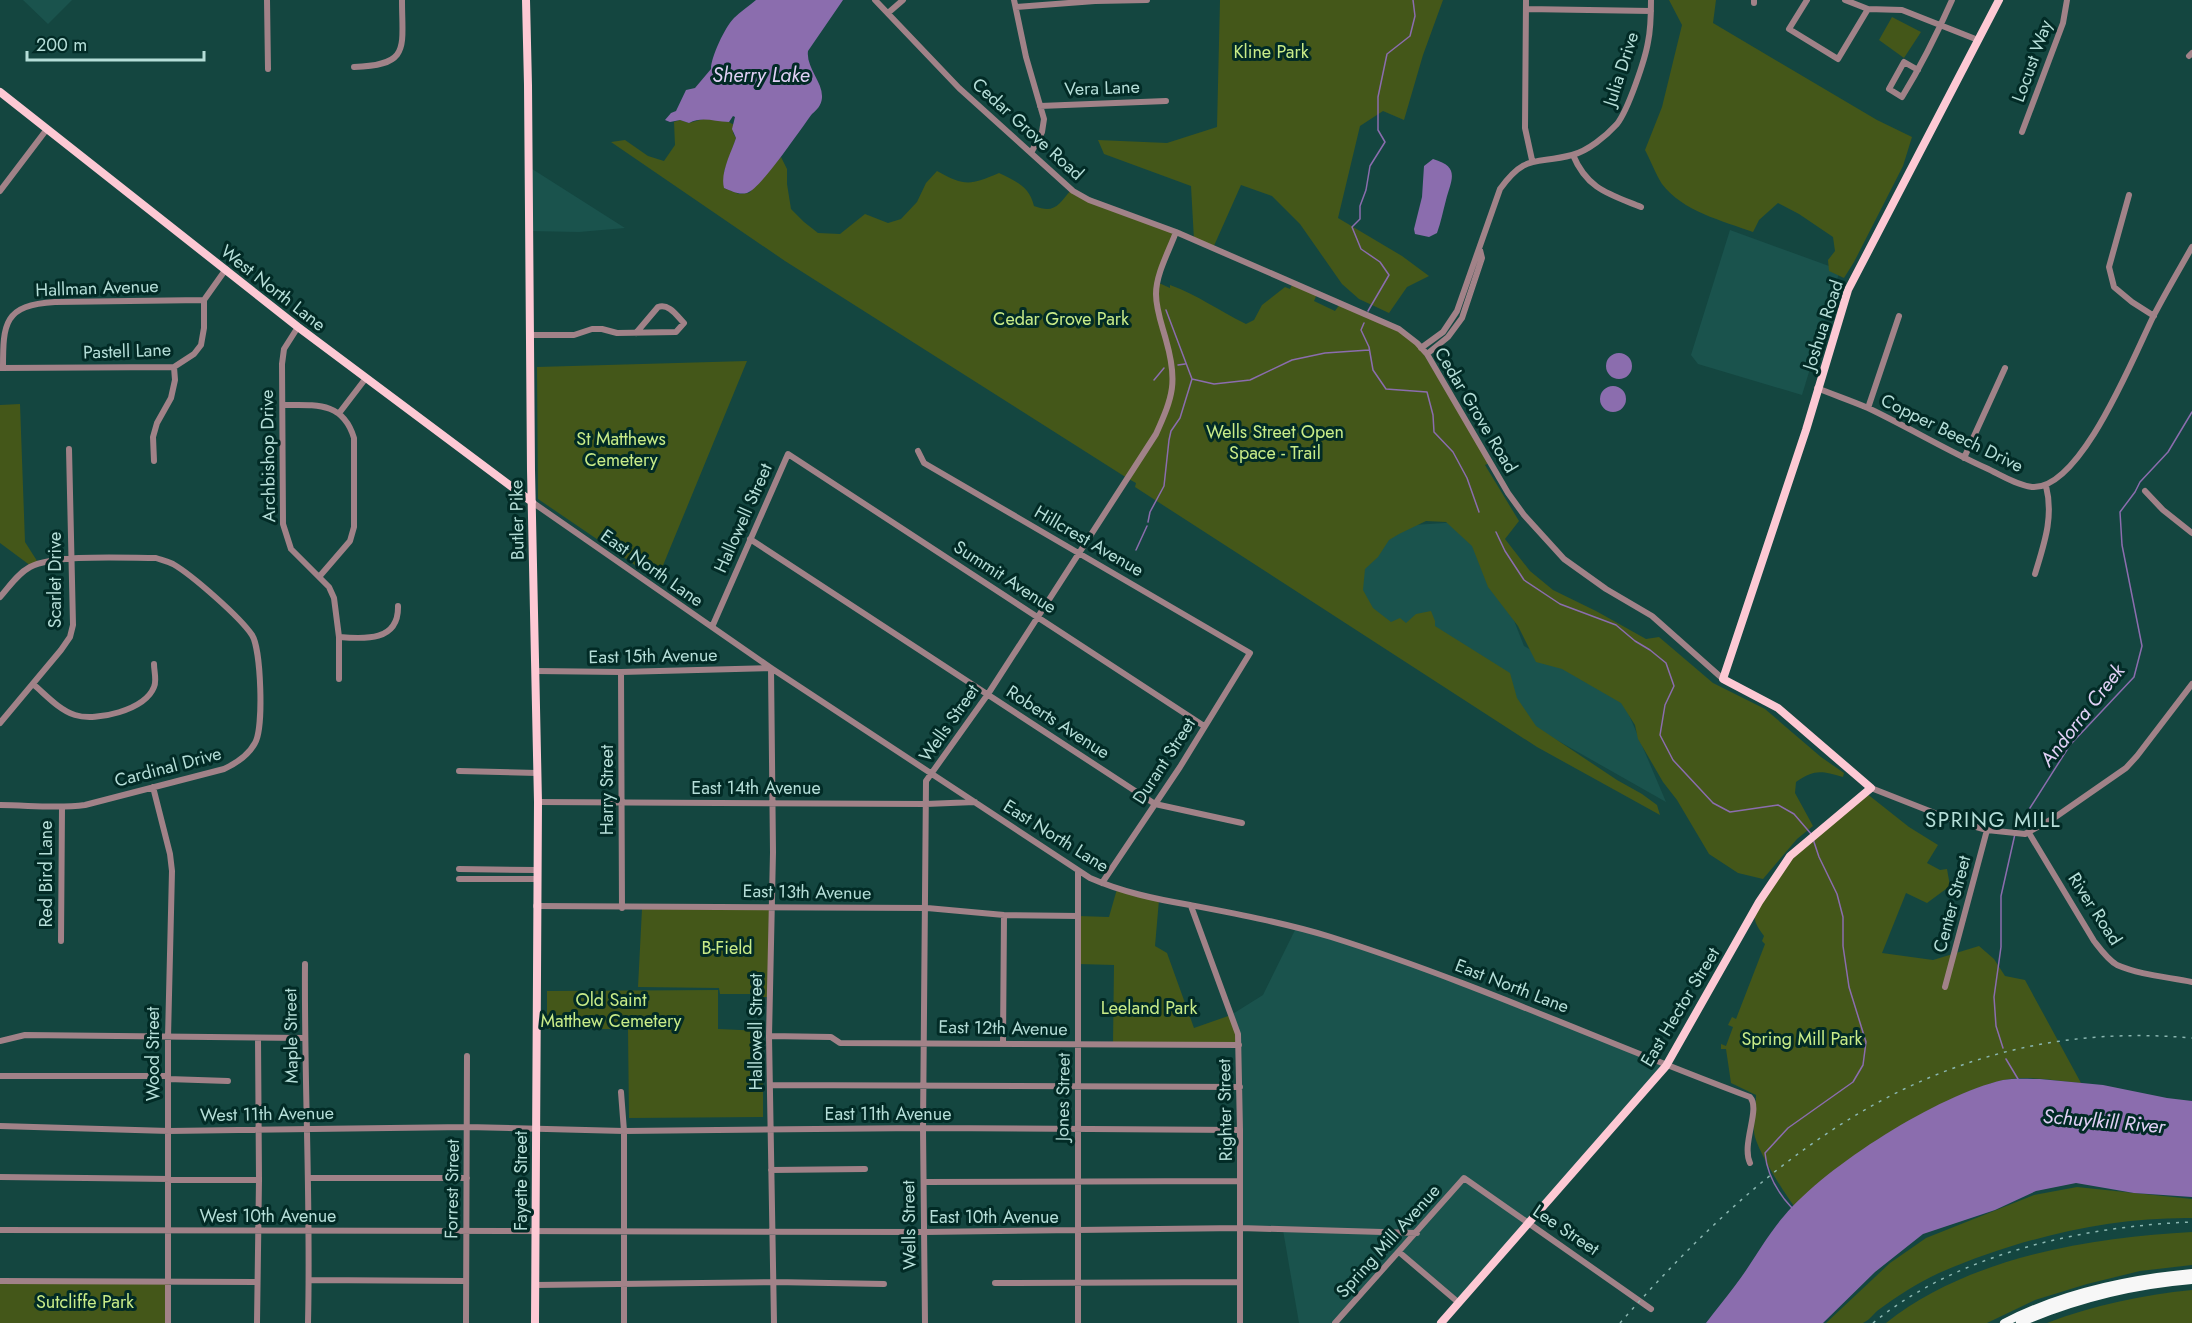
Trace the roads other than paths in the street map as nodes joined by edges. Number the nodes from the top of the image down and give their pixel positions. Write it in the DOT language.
graph roads {
  1 [pos="267,0"];
  2 [pos="402,0"];
  3 [pos="526,0"];
  4 [pos="875,0"];
  5 [pos="903,0"];
  6 [pos="1148,0"];
  7 [pos="1526,0"];
  8 [pos="1651,0"];
  9 [pos="1807,0"];
  10 [pos="1952,0"];
  11 [pos="1999,0"];
  12 [pos="2067,0"];
  13 [pos="1095,1"];
  14 [pos="1848,1"];
  15 [pos="1015,4"];
  16 [pos="1526,9"];
  17 [pos="1868,9"];
  18 [pos="1651,11"];
  19 [pos="888,13"];
  20 [pos="1941,24"];
  21 [pos="1978,40"];
  22 [pos="354,67"];
  23 [pos="268,69"];
  24 [pos="1918,70"];
  25 [pos="0,92"];
  26 [pos="1166,101"];
  27 [pos="1040,106"];
  28 [pos="47,129"];
  29 [pos="2022,132"];
  30 [pos="1031,153"];
  31 [pos="1573,155"];
  32 [pos="1532,160"];
  33 [pos="0,191"];
  34 [pos="2129,195"];
  35 [pos="1641,207"];
  36 [pos="1176,232"];
  37 [pos="2192,247"];
  38 [pos="1480,250"];
  39 [pos="226,269"];
  40 [pos="204,300"];
  41 [pos="1899,316"];
  42 [pos="2154,316"];
  43 [pos="298,327"];
  44 [pos="636,333"];
  45 [pos="531,335"];
  46 [pos="1421,348"];
  47 [pos="1427,354"];
  48 [pos="174,367"];
  49 [pos="2,368"];
  50 [pos="2005,368"];
  51 [pos="366,378"];
  52 [pos="1817,388"];
  53 [pos="283,405"];
  54 [pos="1868,408"];
  55 [pos="340,412"];
  56 [pos="69,448"];
  57 [pos="918,451"];
  58 [pos="788,454"];
  59 [pos="1964,458"];
  60 [pos="154,461"];
  61 [pos="2046,486"];
  62 [pos="2145,491"];
  63 [pos="532,502"];
  64 [pos="2192,533"];
  65 [pos="750,539"];
  66 [pos="1079,552"];
  67 [pos="70,559"];
  68 [pos="2035,574"];
  69 [pos="319,577"];
  70 [pos="0,597"];
  71 [pos="398,606"];
  72 [pos="1037,616"];
  73 [pos="712,627"];
  74 [pos="339,638"];
  75 [pos="1250,653"];
  76 [pos="154,664"];
  77 [pos="771,668"];
  78 [pos="536,671"];
  79 [pos="621,672"];
  80 [pos="339,678"];
  81 [pos="1723,679"];
  82 [pos="33,684"];
  83 [pos="2192,684"];
  84 [pos="988,694"];
  85 [pos="0,723"];
  86 [pos="1204,726"];
  87 [pos="459,771"];
  88 [pos="537,773"];
  89 [pos="931,774"];
  90 [pos="153,787"];
  91 [pos="1871,788"];
  92 [pos="538,802"];
  93 [pos="772,802"];
  94 [pos="975,802"];
  95 [pos="622,804"];
  96 [pos="926,804"];
  97 [pos="1155,804"];
  98 [pos="0,805"];
  99 [pos="62,808"];
  100 [pos="1242,823"];
  101 [pos="1987,830"];
  102 [pos="2029,833"];
  103 [pos="459,869"];
  104 [pos="1078,871"];
  105 [pos="537,875"];
  106 [pos="459,879"];
  107 [pos="1102,883"];
  108 [pos="536,906"];
  109 [pos="772,906"];
  110 [pos="1191,906"];
  111 [pos="622,908"];
  112 [pos="927,908"];
  113 [pos="1004,915"];
  114 [pos="1078,916"];
  115 [pos="61,941"];
  116 [pos="305,964"];
  117 [pos="2192,982"];
  118 [pos="1946,987"];
  119 [pos="168,1036"];
  120 [pos="770,1036"];
  121 [pos="258,1038"];
  122 [pos="304,1038"];
  123 [pos="537,1040"];
  124 [pos="0,1041"];
  125 [pos="924,1042"];
  126 [pos="1003,1044"];
  127 [pos="1079,1044"];
  128 [pos="1239,1045"];
  129 [pos="467,1056"];
  130 [pos="1666,1066"];
  131 [pos="0,1076"];
  132 [pos="168,1077"];
  133 [pos="228,1081"];
  134 [pos="771,1085"];
  135 [pos="1078,1086"];
  136 [pos="925,1087"];
  137 [pos="1240,1087"];
  138 [pos="621,1092"];
  139 [pos="0,1126"];
  140 [pos="467,1127"];
  141 [pos="308,1128"];
  142 [pos="923,1128"];
  143 [pos="1078,1128"];
  144 [pos="257,1129"];
  145 [pos="536,1129"];
  146 [pos="772,1130"];
  147 [pos="1240,1130"];
  148 [pos="169,1131"];
  149 [pos="624,1131"];
  150 [pos="1750,1163"];
  151 [pos="866,1169"];
  152 [pos="771,1170"];
  153 [pos="0,1177"];
  154 [pos="169,1178"];
  155 [pos="309,1178"];
  156 [pos="466,1178"];
  157 [pos="1464,1178"];
  158 [pos="259,1179"];
  159 [pos="1078,1180"];
  160 [pos="1240,1181"];
  161 [pos="924,1182"];
  162 [pos="1529,1223"];
  163 [pos="1240,1228"];
  164 [pos="0,1230"];
  165 [pos="623,1230"];
  166 [pos="772,1230"];
  167 [pos="257,1231"];
  168 [pos="310,1231"];
  169 [pos="466,1231"];
  170 [pos="1078,1231"];
  171 [pos="169,1232"];
  172 [pos="536,1232"];
  173 [pos="924,1232"];
  174 [pos="1417,1233"];
  175 [pos="1399,1252"];
  176 [pos="2192,1273"];
  177 [pos="309,1280"];
  178 [pos="2192,1280"];
  179 [pos="0,1281"];
  180 [pos="169,1281"];
  181 [pos="466,1281"];
  182 [pos="257,1282"];
  183 [pos="774,1282"];
  184 [pos="1240,1282"];
  185 [pos="624,1283"];
  186 [pos="995,1283"];
  187 [pos="1078,1283"];
  188 [pos="884,1284"];
  189 [pos="535,1285"];
  190 [pos="1459,1303"];
  191 [pos="1651,1309"];
  192 [pos="168,1323"];
  193 [pos="257,1323"];
  194 [pos="308,1323"];
  195 [pos="466,1323"];
  196 [pos="535,1323"];
  197 [pos="624,1323"];
  198 [pos="774,1323"];
  199 [pos="925,1323"];
  200 [pos="1078,1323"];
  201 [pos="1240,1323"];
  202 [pos="1335,1323"];
  203 [pos="1442,1323"];
  204 [pos="2004,1323"];
  205 [pos="2020,1323"];
  1 -- 23 [label="street"];
  2 -- 22 [label="street"];
  3 -- 45 [label="main road, Butler Pike"];
  4 -- 19 [label="street, Cedar Grove Road"];
  5 -- 19 [label="street"];
  6 -- 13 [label="street"];
  7 -- 16 [label="street"];
  8 -- 18 [label="street, Julia Drive"];
  9 -- 17 [label="street"];
  10 -- 20 [label="street"];
  11 -- 21 [label="main road, Joshua Road"];
  12 -- 29 [label="street, Locust Way"];
  13 -- 15 [label="street"];
  14 -- 17 [label="street"];
  15 -- 27 [label="street"];
  16 -- 18 [label="street"];
  16 -- 32 [label="street"];
  17 -- 20 [label="street"];
  18 -- 31 [label="street, Julia Drive"];
  19 -- 30 [label="street, Cedar Grove Road"];
  20 -- 21 [label="street"];
  20 -- 24 [label="street"];
  21 -- 52 [label="main road, Joshua Road"];
  24 -- 24 [label="street"];
  25 -- 28 [label="main road, West North Lane"];
  26 -- 27 [label="street, Vera Lane"];
  27 -- 30 [label="street"];
  28 -- 33 [label="street"];
  28 -- 39 [label="main road, West North Lane"];
  30 -- 36 [label="street, Cedar Grove Road"];
  31 -- 32 [label="street, Julia Drive"];
  31 -- 35 [label="street"];
  32 -- 38 [label="street"];
  34 -- 42 [label="street"];
  36 -- 46 [label="street, Cedar Grove Road"];
  36 -- 66 [label="street, Wells Street"];
  37 -- 42 [label="street"];
  38 -- 46 [label="street"];
  38 -- 47 [label="street"];
  39 -- 40 [label="street"];
  39 -- 43 [label="main road, West North Lane"];
  40 -- 48 [label="street, Pastell Lane"];
  40 -- 49 [label="street, Hallman Avenue"];
  41 -- 54 [label="street"];
  42 -- 61 [label="street"];
  43 -- 51 [label="main road, West North Lane"];
  43 -- 53 [label="street, Archbishop Drive"];
  44 -- 44 [label="street"];
  44 -- 45 [label="street"];
  45 -- 63 [label="main road, Butler Pike"];
  46 -- 47 [label="street, Cedar Grove Road"];
  47 -- 81 [label="street, Cedar Grove Road"];
  48 -- 49 [label="street, Pastell Lane"];
  48 -- 60 [label="street"];
  50 -- 59 [label="street"];
  51 -- 55 [label="street"];
  51 -- 63 [label="main road, West North Lane"];
  52 -- 54 [label="street, Copper Beech Drive"];
  52 -- 81 [label="main road, Joshua Road"];
  53 -- 55 [label="street"];
  53 -- 69 [label="street, Archbishop Drive"];
  54 -- 59 [label="street, Copper Beech Drive"];
  55 -- 69 [label="street"];
  56 -- 67 [label="street, Scarlet Drive"];
  57 -- 66 [label="street, Hillcrest Avenue"];
  58 -- 65 [label="street, Hallowell Street"];
  58 -- 72 [label="street, Summit Avenue"];
  59 -- 61 [label="street, Copper Beech Drive"];
  61 -- 68 [label="street"];
  62 -- 64 [label="street"];
  63 -- 73 [label="street, East North Lane"];
  63 -- 78 [label="main road, Butler Pike"];
  65 -- 73 [label="street, Hallowell Street"];
  65 -- 84 [label="street, Roberts Avenue"];
  66 -- 72 [label="street, Wells Street"];
  66 -- 75 [label="street, Hillcrest Avenue"];
  67 -- 70 [label="street, Cardinal Drive"];
  67 -- 82 [label="street, Scarlet Drive"];
  67 -- 90 [label="street, Cardinal Drive"];
  69 -- 74 [label="street, Archbishop Drive"];
  71 -- 74 [label="street"];
  72 -- 84 [label="street, Wells Street"];
  72 -- 86 [label="street, Summit Avenue"];
  73 -- 77 [label="street, East North Lane"];
  74 -- 80 [label="street, Archbishop Drive"];
  75 -- 86 [label="street, Durant Street"];
  76 -- 82 [label="street"];
  77 -- 79 [label="street, East 15th Avenue"];
  77 -- 89 [label="street, East North Lane"];
  77 -- 93 [label="street, Hallowell Street"];
  78 -- 79 [label="street, East 15th Avenue"];
  78 -- 88 [label="main road, Butler Pike"];
  79 -- 95 [label="street, Harry Street"];
  81 -- 91 [label="main road, Cedar Grove Road"];
  82 -- 85 [label="street, Scarlet Drive"];
  83 -- 102 [label="street"];
  84 -- 89 [label="street, Wells Street"];
  84 -- 97 [label="street, Roberts Avenue"];
  86 -- 97 [label="street, Durant Street"];
  87 -- 88 [label="street"];
  88 -- 92 [label="main road, Butler Pike"];
  89 -- 94 [label="street, East North Lane"];
  89 -- 96 [label="street, Wells Street"];
  90 -- 99 [label="street, Cardinal Drive"];
  90 -- 119 [label="street, Wood Street"];
  91 -- 101 [label="street"];
  91 -- 130 [label="main road, East Hector Street"];
  92 -- 95 [label="street, East 14th Avenue"];
  92 -- 105 [label="main road, Butler Pike"];
  93 -- 95 [label="street, East 14th Avenue"];
  93 -- 96 [label="street, East 14th Avenue"];
  93 -- 109 [label="street, Hallowell Street"];
  94 -- 96 [label="street, East 14th Avenue"];
  94 -- 104 [label="street, East North Lane"];
  95 -- 111 [label="street, Harry Street"];
  96 -- 112 [label="street, Wells Street"];
  97 -- 100 [label="street, Roberts Avenue"];
  97 -- 107 [label="street, Durant Street"];
  98 -- 99 [label="street, Cardinal Drive"];
  99 -- 115 [label="street, Red Bird Lane"];
  101 -- 102 [label="street"];
  101 -- 118 [label="street, Center Street"];
  102 -- 117 [label="street, River Road"];
  103 -- 105 [label="street"];
  104 -- 107 [label="street, East North Lane"];
  104 -- 114 [label="street, Jones Street"];
  105 -- 106 [label="street"];
  105 -- 108 [label="main road, Butler Pike"];
  107 -- 110 [label="street, East North Lane"];
  108 -- 111 [label="street, East 13th Avenue"];
  108 -- 123 [label="main road, Butler Pike"];
  109 -- 111 [label="street, East 13th Avenue"];
  109 -- 112 [label="street, East 13th Avenue"];
  109 -- 120 [label="street, Hallowell Street"];
  110 -- 128 [label="street, Righter Street"];
  110 -- 130 [label="street, East North Lane"];
  112 -- 113 [label="street, East 13th Avenue"];
  112 -- 125 [label="street, Wells Street"];
  113 -- 114 [label="street, East 13th Avenue"];
  113 -- 126 [label="street"];
  114 -- 127 [label="street, Jones Street"];
  116 -- 122 [label="street, Maple Street"];
  119 -- 121 [label="street"];
  119 -- 124 [label="street"];
  119 -- 132 [label="street, Wood Street"];
  120 -- 125 [label="street, East 12th Avenue"];
  120 -- 134 [label="street, Hallowell Street"];
  121 -- 122 [label="street"];
  121 -- 144 [label="street"];
  122 -- 141 [label="street, Maple Street"];
  123 -- 145 [label="main road, Fayette Street"];
  125 -- 126 [label="street, East 12th Avenue"];
  125 -- 136 [label="street, Wells Street"];
  126 -- 127 [label="street, East 12th Avenue"];
  127 -- 128 [label="street, East 12th Avenue"];
  127 -- 135 [label="street, Jones Street"];
  128 -- 137 [label="street, Righter Street"];
  129 -- 140 [label="street, Forrest Street"];
  130 -- 150 [label="street, East North Lane"];
  130 -- 162 [label="main road, East Hector Street"];
  131 -- 132 [label="street"];
  132 -- 133 [label="street"];
  132 -- 148 [label="street, Wood Street"];
  134 -- 136 [label="street"];
  134 -- 146 [label="street, Hallowell Street"];
  135 -- 136 [label="street"];
  135 -- 137 [label="street"];
  135 -- 143 [label="street, Jones Street"];
  136 -- 142 [label="street, Wells Street"];
  137 -- 147 [label="street, Righter Street"];
  138 -- 149 [label="street"];
  139 -- 148 [label="street, West 11th Avenue"];
  140 -- 141 [label="street, West 11th Avenue"];
  140 -- 145 [label="street, West 11th Avenue"];
  140 -- 156 [label="street, Forrest Street"];
  141 -- 144 [label="street, West 11th Avenue"];
  141 -- 155 [label="street, Maple Street"];
  142 -- 143 [label="street, East 11th Avenue"];
  142 -- 146 [label="street, East 11th Avenue"];
  142 -- 161 [label="street, Wells Street"];
  143 -- 147 [label="street, East 11th Avenue"];
  143 -- 159 [label="street, Jones Street"];
  144 -- 148 [label="street, West 11th Avenue"];
  144 -- 158 [label="street"];
  145 -- 149 [label="street, East 11th Avenue"];
  145 -- 172 [label="main road, Fayette Street"];
  146 -- 149 [label="street, East 11th Avenue"];
  146 -- 152 [label="street, Hallowell Street"];
  147 -- 160 [label="street, Righter Street"];
  148 -- 154 [label="street, Wood Street"];
  149 -- 165 [label="street"];
  151 -- 152 [label="street"];
  152 -- 166 [label="street, Hallowell Street"];
  153 -- 154 [label="street"];
  154 -- 158 [label="street"];
  154 -- 171 [label="street, Wood Street"];
  155 -- 156 [label="street"];
  155 -- 168 [label="street, Maple Street"];
  156 -- 169 [label="street, Forrest Street"];
  157 -- 162 [label="street, Lee Street"];
  157 -- 174 [label="street, Spring Mill Avenue"];
  158 -- 167 [label="street"];
  159 -- 160 [label="street"];
  159 -- 161 [label="street"];
  159 -- 170 [label="street, Jones Street"];
  160 -- 163 [label="street, Righter Street"];
  161 -- 173 [label="street, Wells Street"];
  162 -- 190 [label="main road, East Hector Street"];
  162 -- 191 [label="street, Lee Street"];
  163 -- 170 [label="street, East 10th Avenue"];
  163 -- 174 [label="street, East 10th Avenue"];
  163 -- 184 [label="street, Righter Street"];
  164 -- 171 [label="street, West 10th Avenue"];
  165 -- 166 [label="street, East 10th Avenue"];
  165 -- 172 [label="street, East 10th Avenue"];
  165 -- 185 [label="street"];
  166 -- 173 [label="street, East 10th Avenue"];
  166 -- 183 [label="street, Hallowell Street"];
  167 -- 168 [label="street, West 10th Avenue"];
  167 -- 171 [label="street, West 10th Avenue"];
  167 -- 182 [label="street"];
  168 -- 169 [label="street, West 10th Avenue"];
  168 -- 177 [label="street, Maple Street"];
  169 -- 172 [label="street, West 10th Avenue"];
  169 -- 181 [label="street, Forrest Street"];
  170 -- 173 [label="street, East 10th Avenue"];
  170 -- 187 [label="street, Jones Street"];
  171 -- 180 [label="street, Wood Street"];
  172 -- 189 [label="main road, Fayette Street"];
  173 -- 199 [label="street, Wells Street"];
  174 -- 175 [label="street, Spring Mill Avenue"];
  175 -- 190 [label="street"];
  175 -- 202 [label="street, Spring Mill Avenue"];
  176 -- 204 [label="highway"];
  177 -- 181 [label="street"];
  177 -- 194 [label="street, Maple Street"];
  178 -- 205 [label="highway"];
  179 -- 180 [label="street"];
  180 -- 182 [label="street"];
  180 -- 192 [label="street, Wood Street"];
  181 -- 195 [label="street, Forrest Street"];
  182 -- 193 [label="street"];
  183 -- 185 [label="street"];
  183 -- 188 [label="street"];
  183 -- 198 [label="street, Hallowell Street"];
  184 -- 187 [label="street"];
  184 -- 201 [label="street, Righter Street"];
  185 -- 189 [label="street"];
  185 -- 197 [label="street"];
  186 -- 187 [label="street"];
  187 -- 200 [label="street, Jones Street"];
  189 -- 196 [label="main road, Fayette Street"];
  190 -- 203 [label="main road, East Hector Street"];
}
